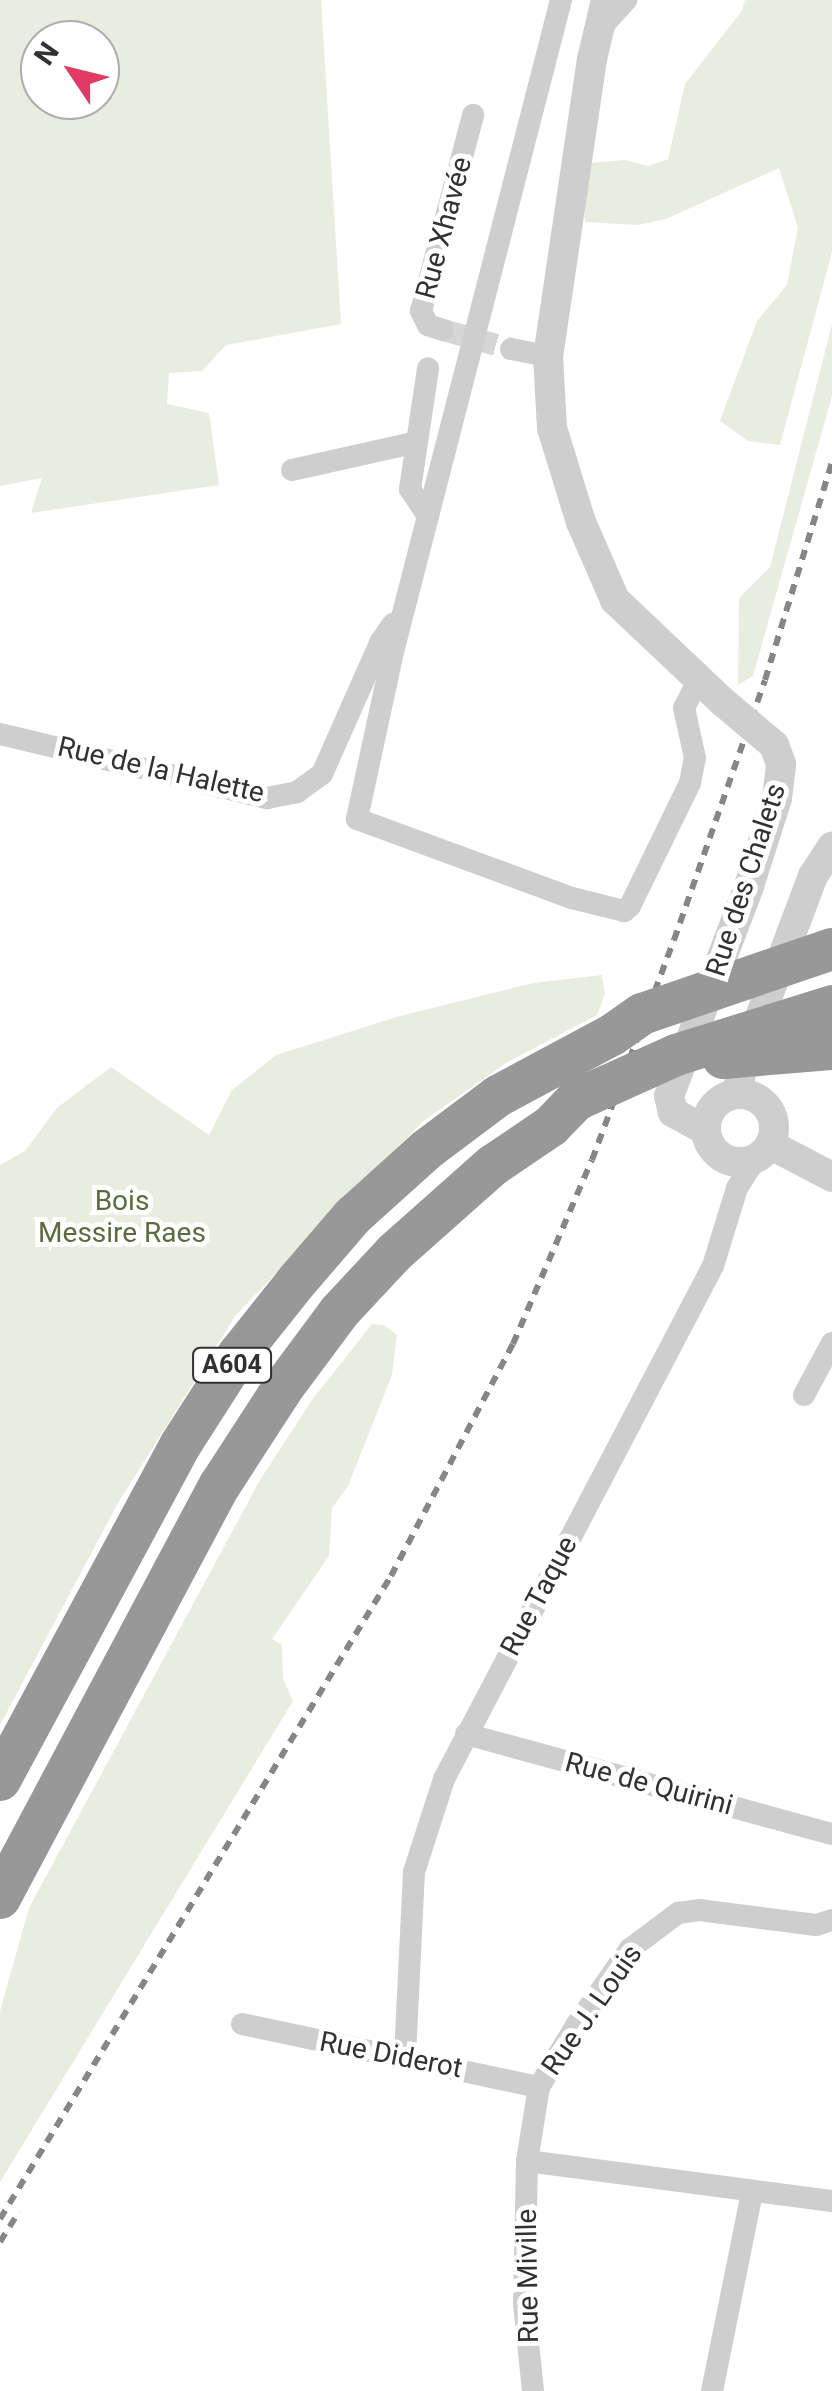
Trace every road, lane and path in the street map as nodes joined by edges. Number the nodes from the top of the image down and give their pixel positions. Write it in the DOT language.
graph roads {
  1 [pos="561,0"];
  2 [pos="606,0"];
  3 [pos="626,0"];
  4 [pos="598,31"];
  5 [pos="473,115"];
  6 [pos="444,330"];
  7 [pos="511,349"];
  8 [pos="548,356"];
  9 [pos="428,368"];
  10 [pos="413,443"];
  11 [pos="292,470"];
  12 [pos="428,516"];
  13 [pos="401,621"];
  14 [pos="698,680"];
  15 [pos="0,734"];
  16 [pos="832,847"];
  17 [pos="832,949"];
  18 [pos="832,973"];
  19 [pos="832,1006"];
  20 [pos="597,1042"];
  21 [pos="832,1049"];
  22 [pos="737,1094"];
  23 [pos="551,1126"];
  24 [pos="706,1130"];
  25 [pos="763,1152"];
  26 [pos="832,1176"];
  27 [pos="832,1343"];
  28 [pos="804,1395"];
  29 [pos="466,1734"];
  30 [pos="0,1780"];
  31 [pos="832,1834"];
  32 [pos="0,1898"];
  33 [pos="832,1920"];
  34 [pos="242,2024"];
  35 [pos="404,2056"];
  36 [pos="539,2087"];
  37 [pos="527,2160"];
  38 [pos="752,2192"];
  39 [pos="832,2201"];
  40 [pos="533,2391"];
  41 [pos="712,2391"];
  1 -- 12 [label="street"];
  2 -- 4 [label="street, Rue des Chalets"];
  3 -- 4 [label="street"];
  4 -- 8 [label="street, Rue des Chalets"];
  5 -- 6 [label="street, Rue Xhavée"];
  7 -- 8 [label="street"];
  8 -- 14 [label="street, Rue des Chalets"];
  9 -- 10 [label="street"];
  10 -- 11 [label="street"];
  10 -- 12 [label="street"];
  12 -- 13 [label="street"];
  13 -- 14 [label="street"];
  13 -- 15 [label="street, Rue de la Halette"];
  14 -- 24 [label="street, Rue des Chalets, bridge"];
  16 -- 22 [label="street"];
  17 -- 20 [label="highway, bridge"];
  18 -- 20 [label="highway, A604"];
  19 -- 23 [label="highway, A604, bridge"];
  20 -- 30 [label="highway, A604"];
  21 -- 23 [label="highway, bridge"];
  22 -- 24 [label="street"];
  22 -- 25 [label="street"];
  23 -- 32 [label="highway, A604"];
  24 -- 25 [label="street"];
  25 -- 26 [label="street"];
  25 -- 29 [label="street, Rue Taque"];
  27 -- 28 [label="street"];
  29 -- 31 [label="street, Rue de Quirini"];
  29 -- 35 [label="street, Rue Taque"];
  33 -- 36 [label="street, Rue J. Louis"];
  34 -- 35 [label="street, Rue Diderot"];
  35 -- 36 [label="street, Rue Diderot"];
  36 -- 37 [label="street, Rue J. Louis"];
  37 -- 38 [label="street"];
  37 -- 40 [label="street, Rue Miville"];
  38 -- 39 [label="street"];
  38 -- 41 [label="street"];
}
